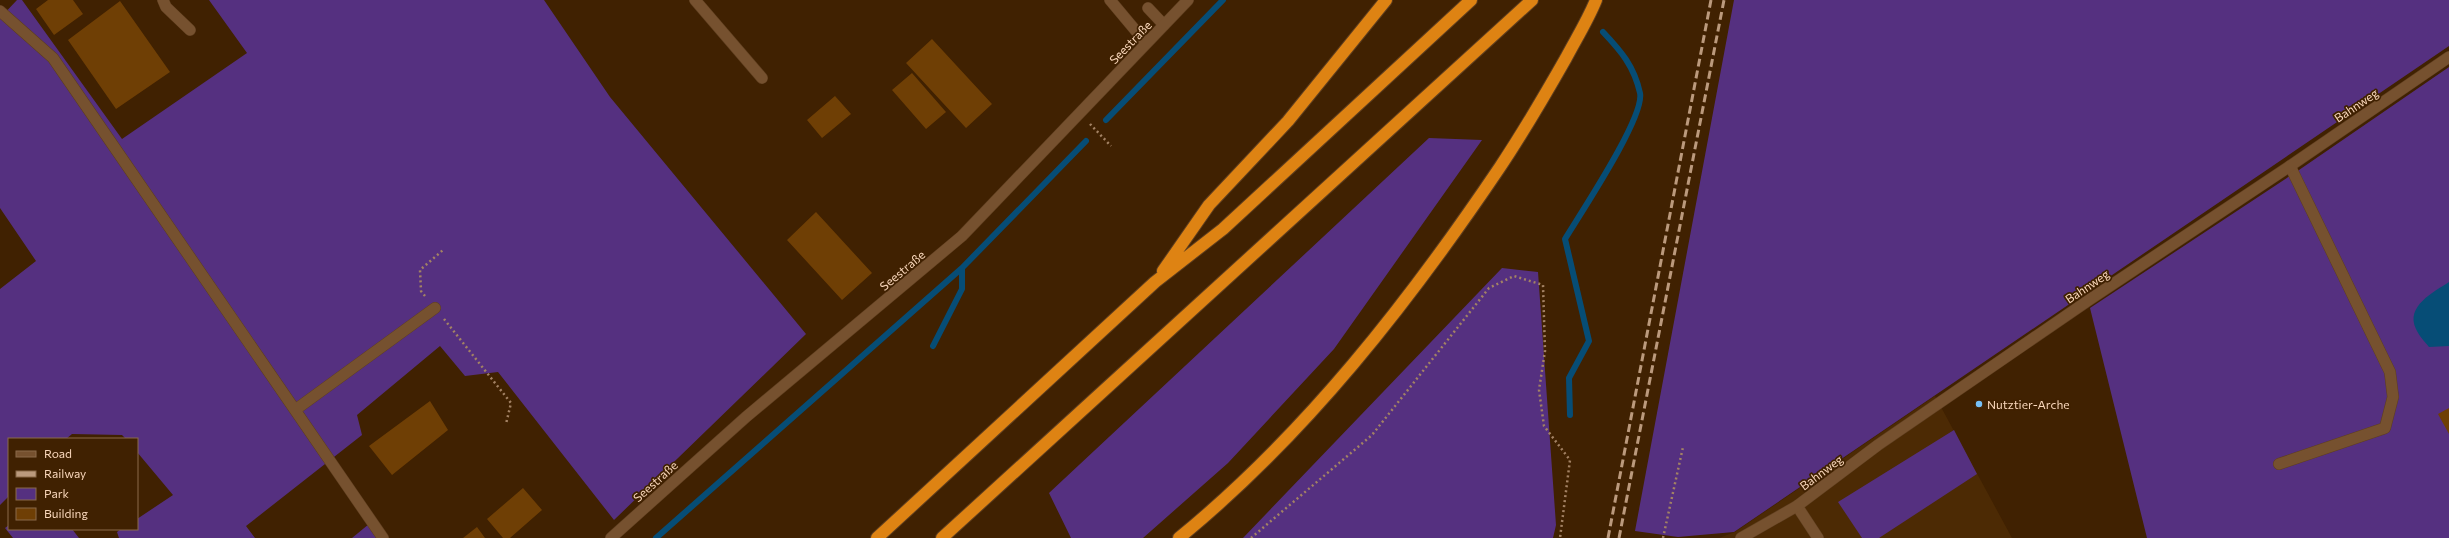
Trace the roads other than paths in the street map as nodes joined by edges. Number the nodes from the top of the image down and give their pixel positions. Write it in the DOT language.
graph roads {
  1 [pos="163,0"];
  2 [pos="695,0"];
  3 [pos="1110,0"];
  4 [pos="1188,0"];
  5 [pos="1386,0"];
  6 [pos="1471,0"];
  7 [pos="1532,0"];
  8 [pos="1594,5"];
  9 [pos="1148,8"];
  10 [pos="0,11"];
  11 [pos="1164,25"];
  12 [pos="190,30"];
  13 [pos="1146,43"];
  14 [pos="2449,57"];
  15 [pos="762,78"];
  16 [pos="2290,166"];
  17 [pos="1155,282"];
  18 [pos="435,308"];
  19 [pos="295,410"];
  20 [pos="2279,464"];
  21 [pos="1797,506"];
  22 [pos="383,538"];
  23 [pos="611,538"];
  24 [pos="877,538"];
  25 [pos="942,538"];
  26 [pos="1179,538"];
  27 [pos="1741,538"];
  28 [pos="1818,538"];
  1 -- 12 [label="street"];
  2 -- 15 [label="street"];
  3 -- 13 [label="street"];
  4 -- 11 [label="street, Seestraße"];
  5 -- 17 [label="highway"];
  6 -- 17 [label="highway"];
  7 -- 25 [label="highway"];
  8 -- 26 [label="highway"];
  9 -- 11 [label="street"];
  10 -- 19 [label="street"];
  11 -- 13 [label="street, Seestraße"];
  13 -- 23 [label="street, Seestraße"];
  14 -- 16 [label="street, Bahnweg"];
  16 -- 20 [label="street"];
  16 -- 21 [label="street, Bahnweg"];
  17 -- 24 [label="highway"];
  18 -- 19 [label="street"];
  19 -- 22 [label="street"];
  21 -- 27 [label="street, Bahnweg"];
  21 -- 28 [label="street"];
}
